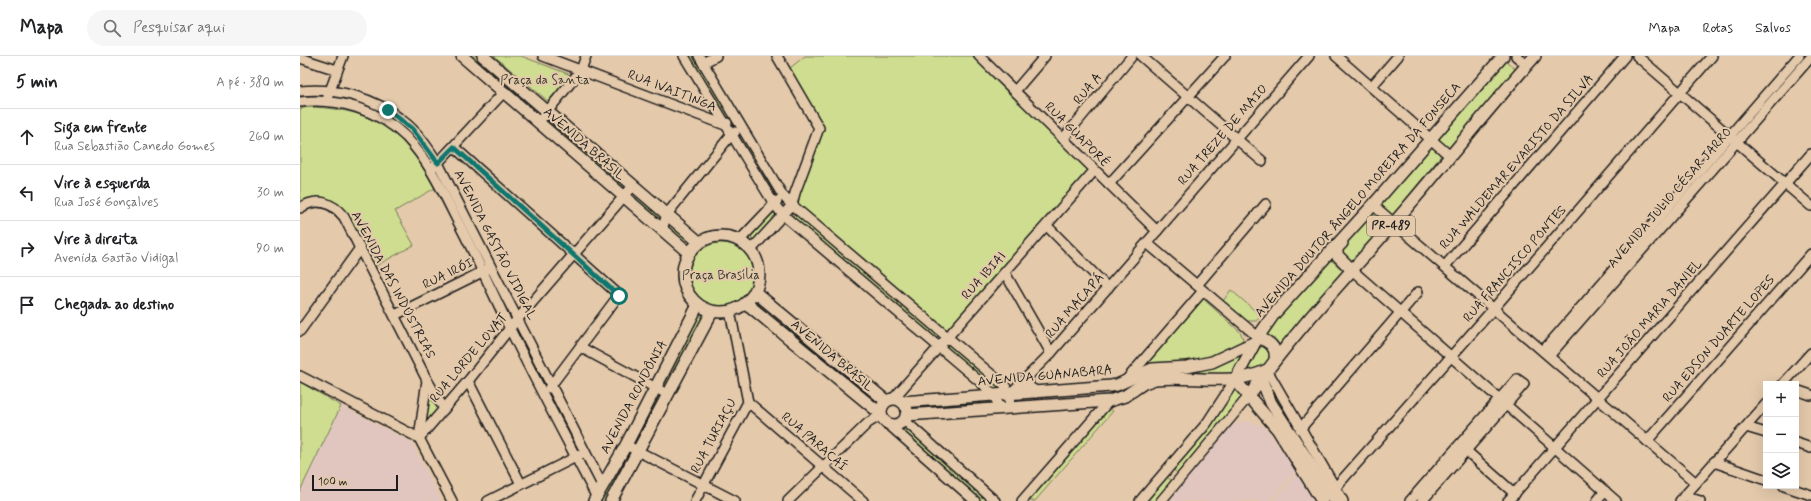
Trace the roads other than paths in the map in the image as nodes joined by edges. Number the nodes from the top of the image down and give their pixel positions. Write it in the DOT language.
graph roads {
  1 [pos="343,56"];
  2 [pos="462,56"];
  3 [pos="483,56"];
  4 [pos="543,56"];
  5 [pos="586,56"];
  6 [pos="684,56"];
  7 [pos="716,56"];
  8 [pos="777,56"];
  9 [pos="979,56"];
  10 [pos="1045,56"];
  11 [pos="1132,56"];
  12 [pos="1141,56"];
  13 [pos="1225,56"];
  14 [pos="1309,56"];
  15 [pos="1336,56"];
  16 [pos="1398,56"];
  17 [pos="1503,56"];
  18 [pos="1516,56"];
  19 [pos="1625,56"];
  20 [pos="1637,56"];
  21 [pos="1712,56"];
  22 [pos="1799,56"];
  23 [pos="1811,57"];
  24 [pos="300,58"];
  25 [pos="1532,59"];
  26 [pos="701,60"];
  27 [pos="337,70"];
  28 [pos="581,70"];
  29 [pos="1372,86"];
  30 [pos="300,91"];
  31 [pos="1015,91"];
  32 [pos="329,92"];
  33 [pos="504,93"];
  34 [pos="1680,94"];
  35 [pos="529,96"];
  36 [pos="1188,97"];
  37 [pos="300,102"];
  38 [pos="327,102"];
  39 [pos="516,104"];
  40 [pos="548,112"];
  41 [pos="736,118"];
  42 [pos="538,123"];
  43 [pos="725,125"];
  44 [pos="742,128"];
  45 [pos="731,135"];
  46 [pos="1431,138"];
  47 [pos="1063,139"];
  48 [pos="1237,139"];
  49 [pos="1734,139"];
  50 [pos="454,147"];
  51 [pos="1811,154"];
  52 [pos="1450,156"];
  53 [pos="1262,161"];
  54 [pos="438,163"];
  55 [pos="431,170"];
  56 [pos="1094,171"];
  57 [pos="1109,184"];
  58 [pos="1785,184"];
  59 [pos="633,186"];
  60 [pos="795,192"];
  61 [pos="783,196"];
  62 [pos="624,197"];
  63 [pos="774,204"];
  64 [pos="1266,204"];
  65 [pos="792,205"];
  66 [pos="1373,205"];
  67 [pos="1811,206"];
  68 [pos="300,208"];
  69 [pos="667,214"];
  70 [pos="784,215"];
  71 [pos="1394,222"];
  72 [pos="1047,226"];
  73 [pos="662,230"];
  74 [pos="1157,231"];
  75 [pos="1344,237"];
  76 [pos="739,241"];
  77 [pos="699,242"];
  78 [pos="1147,242"];
  79 [pos="360,248"];
  80 [pos="751,250"];
  81 [pos="689,253"];
  82 [pos="1811,254"];
  83 [pos="574,256"];
  84 [pos="1445,266"];
  85 [pos="487,269"];
  86 [pos="1352,270"];
  87 [pos="1005,273"];
  88 [pos="1108,288"];
  89 [pos="1200,288"];
  90 [pos="755,292"];
  91 [pos="1418,292"];
  92 [pos="746,303"];
  93 [pos="698,305"];
  94 [pos="1494,308"];
  95 [pos="730,311"];
  96 [pos="712,312"];
  97 [pos="1401,313"];
  98 [pos="394,315"];
  99 [pos="518,320"];
  100 [pos="510,328"];
  101 [pos="300,330"];
  102 [pos="947,336"];
  103 [pos="1256,340"];
  104 [pos="580,347"];
  105 [pos="938,347"];
  106 [pos="1051,353"];
  107 [pos="1546,353"];
  108 [pos="1811,353"];
  109 [pos="1451,356"];
  110 [pos="1275,360"];
  111 [pos="1264,374"];
  112 [pos="300,376"];
  113 [pos="1128,378"];
  114 [pos="1239,379"];
  115 [pos="427,380"];
  116 [pos="1026,380"];
  117 [pos="468,381"];
  118 [pos="1787,381"];
  119 [pos="552,384"];
  120 [pos="655,388"];
  121 [pos="983,391"];
  122 [pos="1799,391"];
  123 [pos="1036,392"];
  124 [pos="543,394"];
  125 [pos="667,394"];
  126 [pos="1010,394"];
  127 [pos="1248,395"];
  128 [pos="1811,395"];
  129 [pos="994,396"];
  130 [pos="1598,398"];
  131 [pos="894,401"];
  132 [pos="1109,401"];
  133 [pos="748,402"];
  134 [pos="1503,402"];
  135 [pos="1763,407"];
  136 [pos="444,409"];
  137 [pos="1005,409"];
  138 [pos="883,418"];
  139 [pos="905,418"];
  140 [pos="1746,427"];
  141 [pos="1300,428"];
  142 [pos="1763,432"];
  143 [pos="419,438"];
  144 [pos="1648,441"];
  145 [pos="1799,444"];
  146 [pos="626,445"];
  147 [pos="1555,447"];
  148 [pos="1463,448"];
  149 [pos="1811,448"];
  150 [pos="637,450"];
  151 [pos="586,452"];
  152 [pos="576,457"];
  153 [pos="1714,462"];
  154 [pos="823,466"];
  155 [pos="1763,479"];
  156 [pos="1696,483"];
  157 [pos="521,484"];
  158 [pos="703,484"];
  159 [pos="602,485"];
  160 [pos="1335,488"];
  161 [pos="1793,489"];
  162 [pos="1605,491"];
  163 [pos="1515,494"];
  164 [pos="1811,495"];
  165 [pos="1682,498"];
  166 [pos="595,499"];
  167 [pos="452,501"];
  168 [pos="488,501"];
  169 [pos="610,501"];
  170 [pos="695,501"];
  171 [pos="735,501"];
  172 [pos="788,501"];
  173 [pos="863,501"];
  174 [pos="976,501"];
  175 [pos="995,501"];
  176 [pos="1022,501"];
  177 [pos="1140,501"];
  178 [pos="1161,501"];
  179 [pos="1322,501"];
  180 [pos="1334,501"];
  181 [pos="1343,501"];
  182 [pos="1410,501"];
  183 [pos="1422,501"];
  184 [pos="1508,501"];
  185 [pos="1597,501"];
  186 [pos="1616,501"];
  187 [pos="1700,501"];
  1 -- 27 [label="street"];
  2 -- 33 [label="main road, AVENIDA BRASIL"];
  3 -- 35 [label="main road, AVENIDA BRASIL"];
  4 -- 28 [label="street, RUA IVAITINGA"];
  5 -- 28 [label="street"];
  6 -- 43 [label="street"];
  7 -- 26 [label="street"];
  8 -- 60 [label="street"];
  9 -- 31 [label="street, RUA GUAPORÉ"];
  10 -- 31 [label="street"];
  11 -- 47 [label="street, RUA A"];
  12 -- 36 [label="street"];
  13 -- 36 [label="street"];
  14 -- 48 [label="street, RUA TREZE DE MAIO"];
  15 -- 29 [label="street"];
  16 -- 29 [label="street"];
  17 -- 46 [label="main road, AVENIDA DOUTOR ÂNGELO MOREIRA DA FONSECA / PR-489"];
  18 -- 25 [label="street"];
  19 -- 84 [label="street, RUA WALDEMAR EVARISTO DA SILVA"];
  20 -- 34 [label="street"];
  21 -- 34 [label="street, RUA FRANCISCO PONTES"];
  22 -- 49 [label="street, AVENIDA JULIO CÉSAR JARRO"];
  23 -- 49 [label="street, AVENIDA JULIO CÉSAR JARRO"];
  24 -- 27 [label="street"];
  25 -- 52 [label="main road, PR-489"];
  26 -- 41 [label="street"];
  27 -- 32 [label="street"];
  28 -- 40 [label="street"];
  28 -- 43 [label="street, RUA IVAITINGA"];
  29 -- 46 [label="street"];
  30 -- 32 [label="street, AVENIDA GASTÃO VIDIGAL"];
  31 -- 47 [label="street, RUA GUAPORÉ"];
  32 -- 38 [label="street"];
  32 -- 54 [label="street, AVENIDA GASTÃO VIDIGAL"];
  33 -- 39 [label="main road, AVENIDA BRASIL"];
  33 -- 50 [label="street"];
  34 -- 49 [label="street"];
  34 -- 94 [label="street, RUA FRANCISCO PONTES"];
  35 -- 39 [label="main road"];
  35 -- 40 [label="main road, AVENIDA BRASIL"];
  36 -- 48 [label="street"];
  36 -- 57 [label="street"];
  37 -- 38 [label="street, AVENIDA GASTÃO VIDIGAL"];
  38 -- 55 [label="street, AVENIDA GASTÃO VIDIGAL"];
  39 -- 42 [label="main road, AVENIDA BRASIL"];
  40 -- 42 [label="street"];
  40 -- 59 [label="main road, AVENIDA BRASIL"];
  41 -- 43 [label="street"];
  41 -- 44 [label="street"];
  42 -- 62 [label="main road, AVENIDA BRASIL"];
  43 -- 45 [label="street"];
  44 -- 45 [label="street"];
  44 -- 61 [label="street"];
  45 -- 63 [label="street"];
  45 -- 69 [label="street"];
  46 -- 52 [label="street"];
  46 -- 66 [label="main road, AVENIDA DOUTOR ÂNGELO MOREIRA DA FONSECA / PR-489"];
  47 -- 56 [label="street, RUA GUAPORÉ"];
  48 -- 53 [label="street"];
  48 -- 74 [label="street, RUA TREZE DE MAIO"];
  49 -- 58 [label="street"];
  49 -- 107 [label="street, AVENIDA JULIO CÉSAR JARRO"];
  50 -- 54 [label="street"];
  50 -- 83 [label="street"];
  51 -- 58 [label="street, RUA JOÃO MARIA DANIEL"];
  52 -- 71 [label="main road, PR-489"];
  54 -- 55 [label="street"];
  54 -- 85 [label="street, AVENIDA GASTÃO VIDIGAL"];
  55 -- 85 [label="street, AVENIDA GASTÃO VIDIGAL"];
  56 -- 57 [label="street, RUA GUAPORÉ"];
  56 -- 72 [label="street, RUA IBIAI"];
  57 -- 74 [label="street, RUA GUAPORÉ"];
  58 -- 67 [label="street"];
  58 -- 130 [label="street, RUA JOÃO MARIA DANIEL"];
  59 -- 62 [label="street, RUA LORDE LOVAT"];
  59 -- 69 [label="main road, AVENIDA BRASIL"];
  60 -- 61 [label="street"];
  60 -- 65 [label="street"];
  61 -- 63 [label="street"];
  61 -- 65 [label="street"];
  62 -- 73 [label="main road, AVENIDA BRASIL"];
  62 -- 83 [label="street, RUA LORDE LOVAT"];
  63 -- 70 [label="street"];
  63 -- 76 [label="street"];
  64 -- 89 [label="street"];
  65 -- 70 [label="street"];
  65 -- 102 [label="street"];
  66 -- 71 [label="street"];
  66 -- 75 [label="main road, AVENIDA DOUTOR ÂNGELO MOREIRA DA FONSECA / PR-489"];
  68 -- 79 [label="street, AVENIDA DAS INDÚSTRIAS"];
  69 -- 73 [label="street"];
  69 -- 77 [label="main road, AVENIDA BRASIL"];
  70 -- 80 [label="street"];
  70 -- 105 [label="street"];
  71 -- 84 [label="street"];
  71 -- 86 [label="main road, PR-489"];
  72 -- 87 [label="street, RUA IBIAI"];
  72 -- 88 [label="street"];
  73 -- 81 [label="main road, AVENIDA BRASIL"];
  74 -- 78 [label="street, RUA MACAPÁ"];
  75 -- 86 [label="main road"];
  75 -- 103 [label="main road, AVENIDA DOUTOR ÂNGELO MOREIRA DA FONSECA / PR-489"];
  76 -- 77 [label="main road"];
  76 -- 80 [label="main road"];
  77 -- 81 [label="main road"];
  78 -- 88 [label="street, RUA MACAPÁ"];
  78 -- 89 [label="street"];
  79 -- 98 [label="street, AVENIDA DAS INDÚSTRIAS"];
  79 -- 101 [label="street"];
  80 -- 90 [label="main road"];
  81 -- 93 [label="main road"];
  82 -- 144 [label="street, RUA EDSON DUARTE LOPES"];
  83 -- 99 [label="street, RUA LORDE LOVAT"];
  83 -- 104 [label="street"];
  84 -- 94 [label="street"];
  85 -- 98 [label="street, RUA IRÓI"];
  85 -- 99 [label="street, AVENIDA GASTÃO VIDIGAL"];
  85 -- 100 [label="street, AVENIDA GASTÃO VIDIGAL"];
  86 -- 97 [label="street"];
  86 -- 110 [label="main road, PR-489"];
  87 -- 102 [label="street, RUA IBIAI"];
  87 -- 106 [label="street"];
  88 -- 106 [label="street, RUA MACAPÁ"];
  89 -- 103 [label="street"];
  89 -- 113 [label="street"];
  90 -- 92 [label="main road"];
  90 -- 131 [label="main road, AVENIDA BRASIL"];
  91 -- 97 [label="street"];
  92 -- 95 [label="main road"];
  92 -- 138 [label="main road, AVENIDA BRASIL"];
  93 -- 96 [label="main road"];
  93 -- 120 [label="main road, AVENIDA RONDÔNIA"];
  94 -- 107 [label="street"];
  94 -- 109 [label="street, RUA FRANCISCO PONTES"];
  95 -- 96 [label="main road"];
  95 -- 133 [label="street, RUA TURIAÇU"];
  96 -- 125 [label="main road"];
  97 -- 109 [label="street"];
  97 -- 141 [label="street"];
  98 -- 115 [label="street, AVENIDA DAS INDÚSTRIAS"];
  99 -- 100 [label="street, RUA LORDE LOVAT"];
  99 -- 119 [label="street, AVENIDA GASTÃO VIDIGAL"];
  100 -- 117 [label="street, RUA LORDE LOVAT"];
  100 -- 124 [label="street, AVENIDA GASTÃO VIDIGAL"];
  102 -- 105 [label="street, RUA IBIAI"];
  102 -- 126 [label="street"];
  103 -- 110 [label="main road"];
  103 -- 113 [label="main road, AVENIDA GUANABARA"];
  103 -- 114 [label="main road, AVENIDA DOUTOR ÂNGELO MOREIRA DA FONSECA / PR-489"];
  104 -- 119 [label="street"];
  104 -- 120 [label="street"];
  105 -- 121 [label="street"];
  105 -- 131 [label="street, RUA IBIAI"];
  106 -- 116 [label="street, RUA MACAPÁ"];
  107 -- 130 [label="street"];
  108 -- 118 [label="street"];
  109 -- 134 [label="street"];
  109 -- 160 [label="street, RUA FRANCISCO PONTES"];
  110 -- 111 [label="main road, PR-489"];
  111 -- 114 [label="main road"];
  111 -- 127 [label="main road, PR-489"];
  111 -- 141 [label="street"];
  111 -- 180 [label="main road"];
  112 -- 143 [label="street"];
  113 -- 123 [label="main road, AVENIDA GUANABARA"];
  114 -- 127 [label="main road"];
  114 -- 132 [label="main road"];
  114 -- 177 [label="street, AVENIDA DOUTOR ÂNGELO MOREIRA DA FONSECA"];
  115 -- 136 [label="street, AVENIDA DAS INDÚSTRIAS"];
  115 -- 143 [label="street"];
  116 -- 123 [label="main road"];
  116 -- 126 [label="street, RUA MACAPÁ"];
  117 -- 136 [label="street, RUA LORDE LOVAT"];
  117 -- 157 [label="street"];
  119 -- 124 [label="street"];
  119 -- 151 [label="street, AVENIDA GASTÃO VIDIGAL"];
  120 -- 125 [label="street"];
  120 -- 146 [label="main road, AVENIDA RONDÔNIA"];
  121 -- 129 [label="main road, AVENIDA GUANABARA"];
  121 -- 131 [label="main road, AVENIDA GUANABARA"];
  122 -- 128 [label="street"];
  123 -- 126 [label="main road, AVENIDA GUANABARA"];
  124 -- 152 [label="street, AVENIDA GASTÃO VIDIGAL"];
  125 -- 150 [label="main road"];
  126 -- 129 [label="main road, AVENIDA GUANABARA"];
  126 -- 137 [label="street"];
  127 -- 178 [label="street"];
  127 -- 179 [label="main road"];
  129 -- 137 [label="street"];
  130 -- 144 [label="street"];
  130 -- 147 [label="street, RUA JOÃO MARIA DANIEL"];
  131 -- 138 [label="main road"];
  131 -- 139 [label="main road"];
  132 -- 137 [label="main road"];
  132 -- 176 [label="street"];
  133 -- 154 [label="street, RUA PARACAÍ"];
  133 -- 158 [label="street, RUA TURIAÇU"];
  134 -- 147 [label="street"];
  134 -- 148 [label="street"];
  135 -- 140 [label="street"];
  136 -- 143 [label="street, RUA LORDE LOVAT"];
  137 -- 139 [label="main road"];
  138 -- 139 [label="main road"];
  138 -- 154 [label="street"];
  138 -- 174 [label="street, AVENIDA BRASIL"];
  139 -- 175 [label="street"];
  140 -- 142 [label="street"];
  140 -- 153 [label="street"];
  141 -- 160 [label="street"];
  143 -- 167 [label="street"];
  144 -- 156 [label="street"];
  145 -- 149 [label="street"];
  146 -- 150 [label="street"];
  146 -- 159 [label="main road, AVENIDA RONDÔNIA"];
  147 -- 162 [label="street"];
  147 -- 163 [label="street, RUA JOÃO MARIA DANIEL"];
  148 -- 163 [label="street"];
  148 -- 182 [label="street"];
  148 -- 183 [label="street"];
  150 -- 158 [label="street"];
  150 -- 169 [label="main road"];
  151 -- 152 [label="street"];
  151 -- 159 [label="street, AVENIDA GASTÃO VIDIGAL"];
  152 -- 157 [label="street"];
  152 -- 166 [label="street, AVENIDA GASTÃO VIDIGAL"];
  153 -- 155 [label="street"];
  153 -- 156 [label="street"];
  154 -- 172 [label="street"];
  154 -- 173 [label="street, RUA PARACAÍ"];
  156 -- 165 [label="street"];
  157 -- 168 [label="street"];
  158 -- 170 [label="street, RUA TURIAÇU"];
  158 -- 171 [label="street"];
  159 -- 166 [label="main road, AVENIDA RONDÔNIA"];
  160 -- 181 [label="street"];
  161 -- 164 [label="street"];
  162 -- 185 [label="street"];
  162 -- 186 [label="street"];
  163 -- 184 [label="street, RUA JOÃO MARIA DANIEL"];
  165 -- 187 [label="street"];
}
